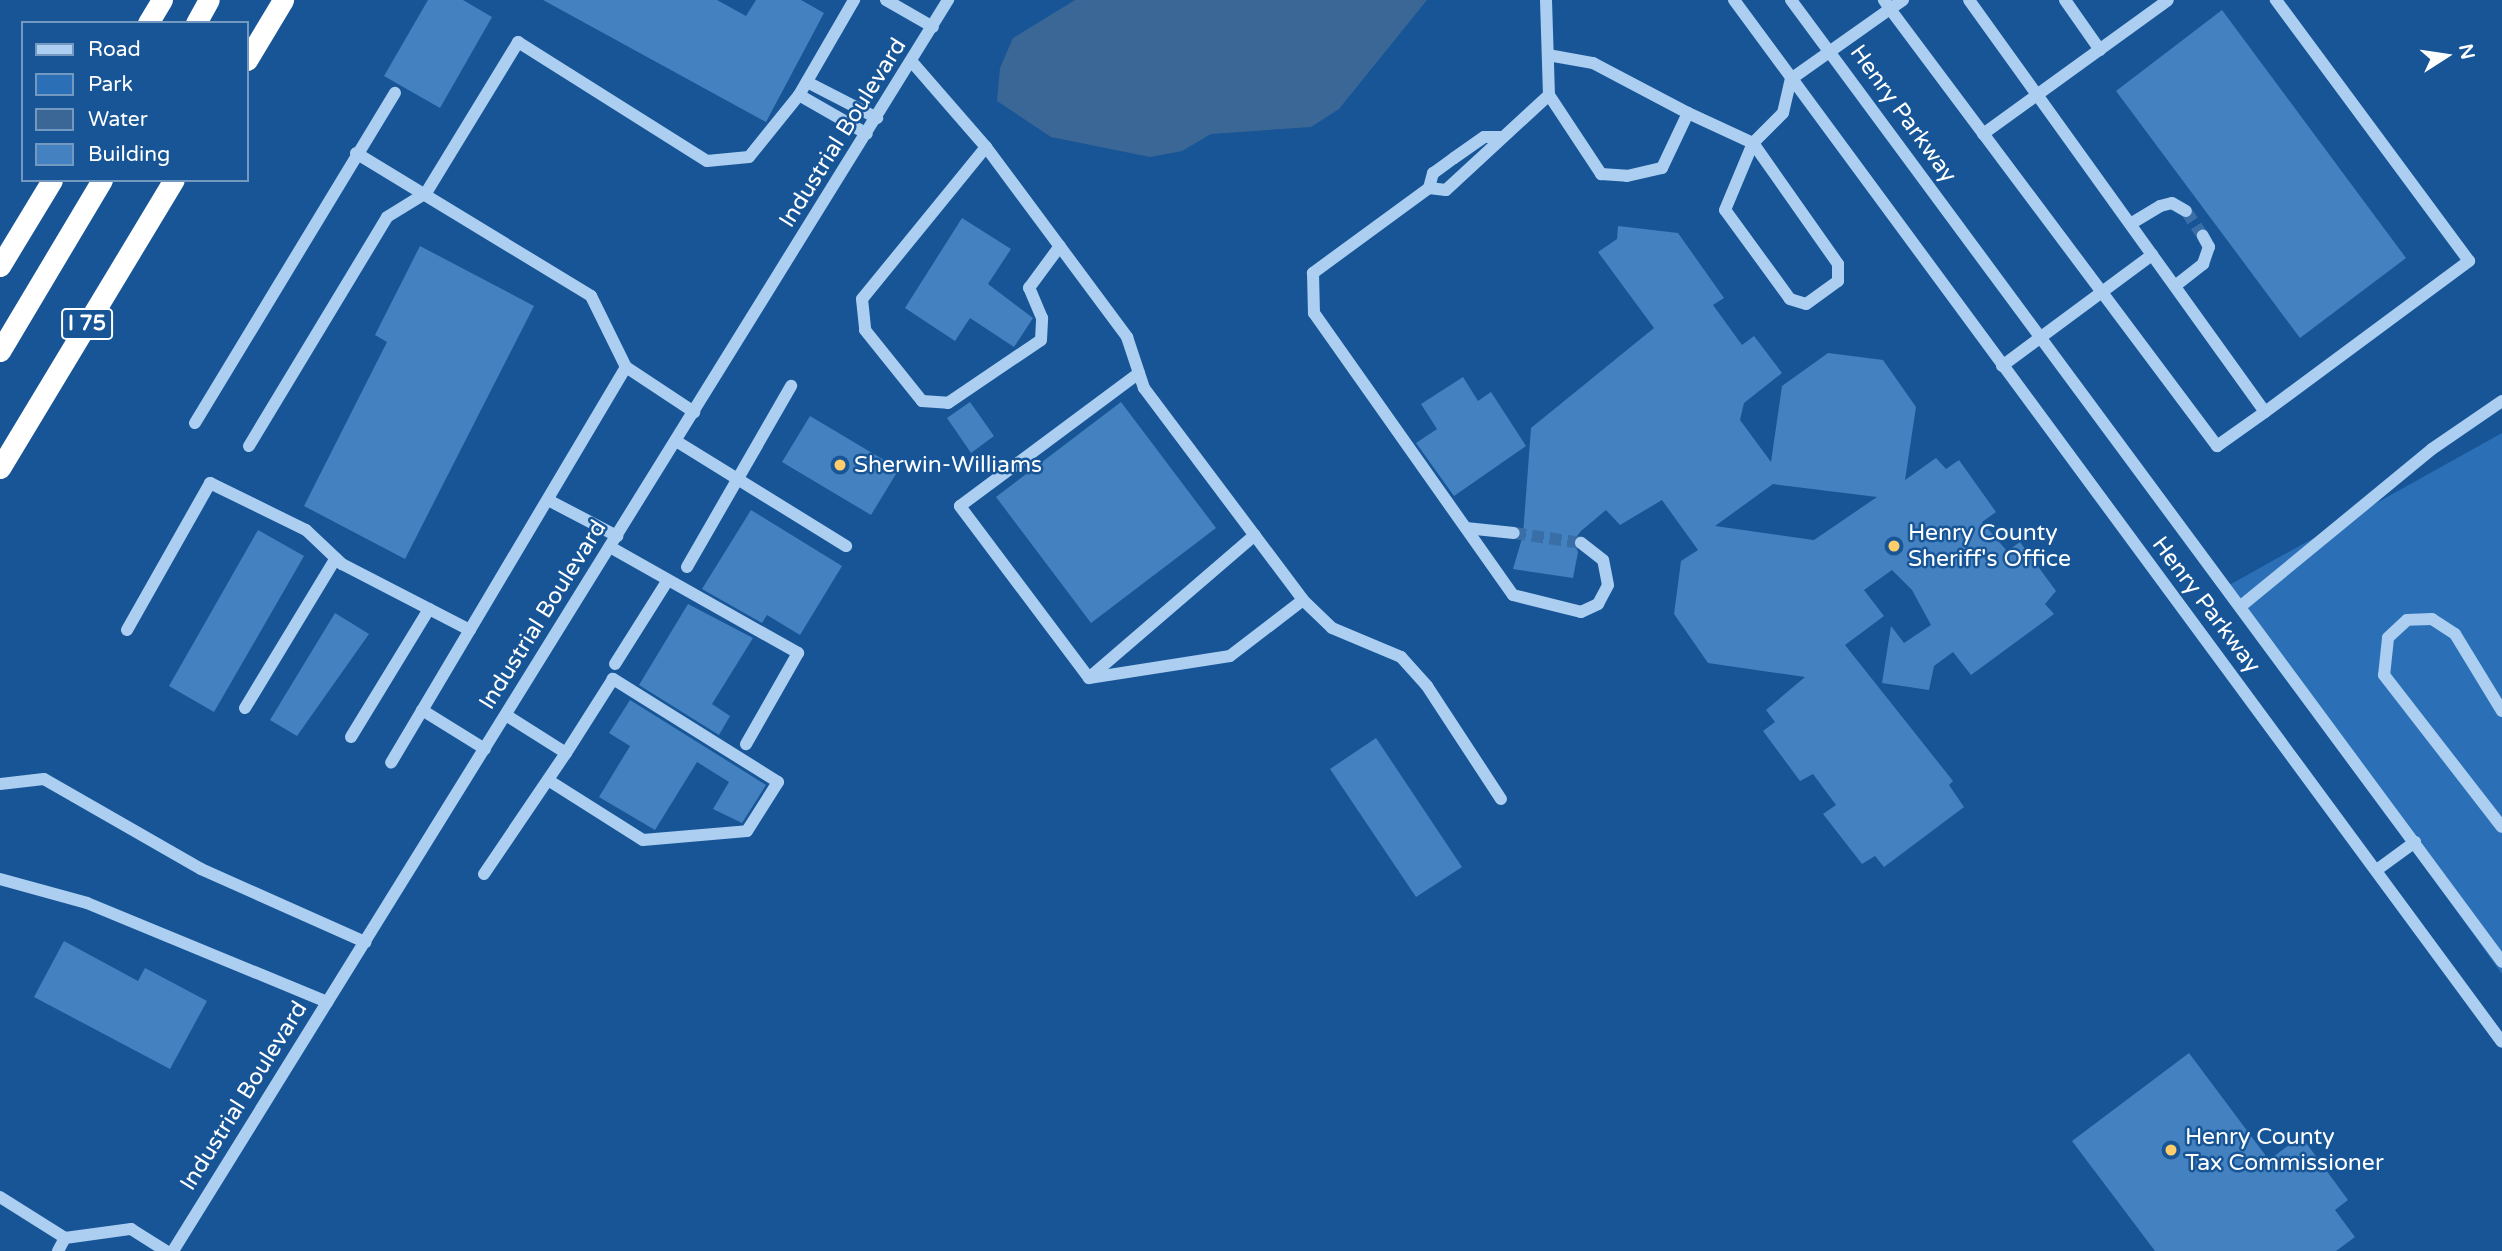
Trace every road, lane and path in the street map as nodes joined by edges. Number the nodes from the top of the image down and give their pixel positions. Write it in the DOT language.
graph roads {
  1 [pos="162,0"];
  2 [pos="209,0"];
  3 [pos="283,0"];
  4 [pos="854,0"];
  5 [pos="886,0"];
  6 [pos="948,0"];
  7 [pos="1546,0"];
  8 [pos="1734,0"];
  9 [pos="1791,0"];
  10 [pos="1903,0"];
  11 [pos="1969,0"];
  12 [pos="2065,0"];
  13 [pos="2276,0"];
  14 [pos="2163,1"];
  15 [pos="1887,5"];
  16 [pos="149,21"];
  17 [pos="196,21"];
  18 [pos="933,27"];
  19 [pos="1830,50"];
  20 [pos="2100,50"];
  21 [pos="1548,55"];
  22 [pos="248,58"];
  23 [pos="912,62"];
  24 [pos="1791,79"];
  25 [pos="807,82"];
  26 [pos="395,93"];
  27 [pos="799,95"];
  28 [pos="1549,95"];
  29 [pos="2038,96"];
  30 [pos="1688,113"];
  31 [pos="877,118"];
  32 [pos="867,134"];
  33 [pos="1983,134"];
  34 [pos="1500,137"];
  35 [pos="1753,143"];
  36 [pos="986,147"];
  37 [pos="356,153"];
  38 [pos="51,182"];
  39 [pos="101,182"];
  40 [pos="173,182"];
  41 [pos="1429,188"];
  42 [pos="426,193"];
  43 [pos="2186,211"];
  44 [pos="2132,223"];
  45 [pos="2203,236"];
  46 [pos="1060,246"];
  47 [pos="2152,255"];
  48 [pos="0,265"];
  49 [pos="2175,286"];
  50 [pos="2100,291"];
  51 [pos="2042,337"];
  52 [pos="2,348"];
  53 [pos="2002,366"];
  54 [pos="626,367"];
  55 [pos="1139,373"];
  56 [pos="791,386"];
  57 [pos="2502,401"];
  58 [pos="694,412"];
  59 [pos="2265,412"];
  60 [pos="195,423"];
  61 [pos="676,441"];
  62 [pos="248,446"];
  63 [pos="0,468"];
  64 [pos="736,479"];
  65 [pos="550,501"];
  66 [pos="1466,528"];
  67 [pos="1514,533"];
  68 [pos="1255,535"];
  69 [pos="613,542"];
  70 [pos="1581,543"];
  71 [pos="846,546"];
  72 [pos="336,558"];
  73 [pos="687,568"];
  74 [pos="668,580"];
  75 [pos="1303,600"];
  76 [pos="2241,606"];
  77 [pos="429,609"];
  78 [pos="127,630"];
  79 [pos="470,631"];
  80 [pos="615,664"];
  81 [pos="1089,678"];
  82 [pos="245,708"];
  83 [pos="422,710"];
  84 [pos="2502,711"];
  85 [pos="506,715"];
  86 [pos="351,737"];
  87 [pos="746,744"];
  88 [pos="485,749"];
  89 [pos="566,753"];
  90 [pos="391,763"];
  91 [pos="548,780"];
  92 [pos="0,784"];
  93 [pos="1501,799"];
  94 [pos="2502,827"];
  95 [pos="2415,842"];
  96 [pos="2378,869"];
  97 [pos="484,874"];
  98 [pos="0,879"];
  99 [pos="365,942"];
  100 [pos="2500,957"];
  101 [pos="327,1002"];
  102 [pos="2502,1042"];
  103 [pos="0,1197"];
  104 [pos="65,1238"];
  105 [pos="58,1251"];
  106 [pos="166,1251"];
  107 [pos="173,1251"];
  1 -- 16 [label="highway"];
  2 -- 17 [label="highway"];
  3 -- 22 [label="highway"];
  4 -- 25 [label="street"];
  5 -- 18 [label="street"];
  6 -- 18 [label="street, Industrial Boulevard"];
  7 -- 21 [label="street"];
  8 -- 24 [label="street, Henry Parkway"];
  9 -- 19 [label="street, Henry Parkway"];
  10 -- 15 [label="street"];
  11 -- 29 [label="street"];
  12 -- 20 [label="street"];
  13 -- 59 [label="street"];
  14 -- 20 [label="street"];
  15 -- 19 [label="street"];
  15 -- 33 [label="street"];
  18 -- 23 [label="street, Industrial Boulevard"];
  19 -- 24 [label="street, Henry Parkway"];
  19 -- 51 [label="street, Henry Parkway"];
  20 -- 29 [label="street"];
  21 -- 28 [label="street"];
  21 -- 30 [label="street"];
  23 -- 31 [label="street, Industrial Boulevard"];
  23 -- 36 [label="street"];
  24 -- 35 [label="street"];
  24 -- 53 [label="street, Henry Parkway"];
  25 -- 27 [label="street"];
  25 -- 31 [label="street"];
  26 -- 37 [label="street"];
  27 -- 32 [label="street"];
  27 -- 42 [label="street"];
  28 -- 30 [label="street"];
  28 -- 34 [label="street"];
  29 -- 33 [label="street"];
  29 -- 44 [label="street"];
  30 -- 35 [label="street"];
  31 -- 32 [label="street, Industrial Boulevard"];
  32 -- 58 [label="street, Industrial Boulevard"];
  33 -- 50 [label="street"];
  34 -- 41 [label="street"];
  34 -- 41 [label="street"];
  35 -- 35 [label="street"];
  36 -- 46 [label="street"];
  36 -- 46 [label="street"];
  37 -- 42 [label="street"];
  37 -- 60 [label="street"];
  38 -- 48 [label="highway"];
  39 -- 52 [label="highway"];
  40 -- 63 [label="highway, I 75"];
  41 -- 66 [label="street"];
  42 -- 54 [label="street"];
  42 -- 62 [label="street"];
  43 -- 44 [label="street"];
  44 -- 47 [label="street"];
  45 -- 49 [label="street"];
  46 -- 55 [label="street"];
  47 -- 49 [label="street"];
  47 -- 50 [label="street"];
  49 -- 59 [label="street"];
  50 -- 51 [label="street"];
  50 -- 59 [label="street"];
  51 -- 53 [label="street"];
  51 -- 76 [label="street, Henry Parkway"];
  53 -- 96 [label="street, Henry Parkway"];
  54 -- 58 [label="street"];
  54 -- 65 [label="street"];
  55 -- 68 [label="street"];
  55 -- 81 [label="street"];
  56 -- 64 [label="street"];
  57 -- 76 [label="street"];
  58 -- 61 [label="street, Industrial Boulevard"];
  61 -- 64 [label="street"];
  61 -- 69 [label="street, Industrial Boulevard"];
  64 -- 71 [label="street"];
  64 -- 73 [label="street"];
  65 -- 69 [label="street"];
  65 -- 79 [label="street"];
  66 -- 67 [label="street"];
  66 -- 70 [label="street"];
  68 -- 75 [label="street"];
  68 -- 81 [label="street"];
  69 -- 74 [label="street"];
  69 -- 85 [label="street, Industrial Boulevard"];
  72 -- 77 [label="street"];
  72 -- 78 [label="street"];
  72 -- 82 [label="street"];
  74 -- 80 [label="street"];
  74 -- 87 [label="street"];
  75 -- 81 [label="street"];
  75 -- 93 [label="street"];
  76 -- 95 [label="street, Henry Parkway"];
  77 -- 79 [label="street"];
  77 -- 86 [label="street"];
  79 -- 83 [label="street"];
  83 -- 88 [label="street"];
  83 -- 90 [label="street"];
  84 -- 94 [label="street"];
  85 -- 88 [label="street, Industrial Boulevard"];
  85 -- 89 [label="street"];
  88 -- 99 [label="street, Industrial Boulevard"];
  89 -- 91 [label="street"];
  89 -- 91 [label="street"];
  91 -- 97 [label="street"];
  92 -- 99 [label="street"];
  95 -- 96 [label="street"];
  95 -- 100 [label="street, Henry Parkway"];
  96 -- 102 [label="street, Henry Parkway"];
  98 -- 101 [label="street"];
  99 -- 101 [label="street, Industrial Boulevard"];
  101 -- 107 [label="street, Industrial Boulevard"];
  103 -- 104 [label="street"];
  104 -- 105 [label="street"];
  104 -- 106 [label="street"];
}
